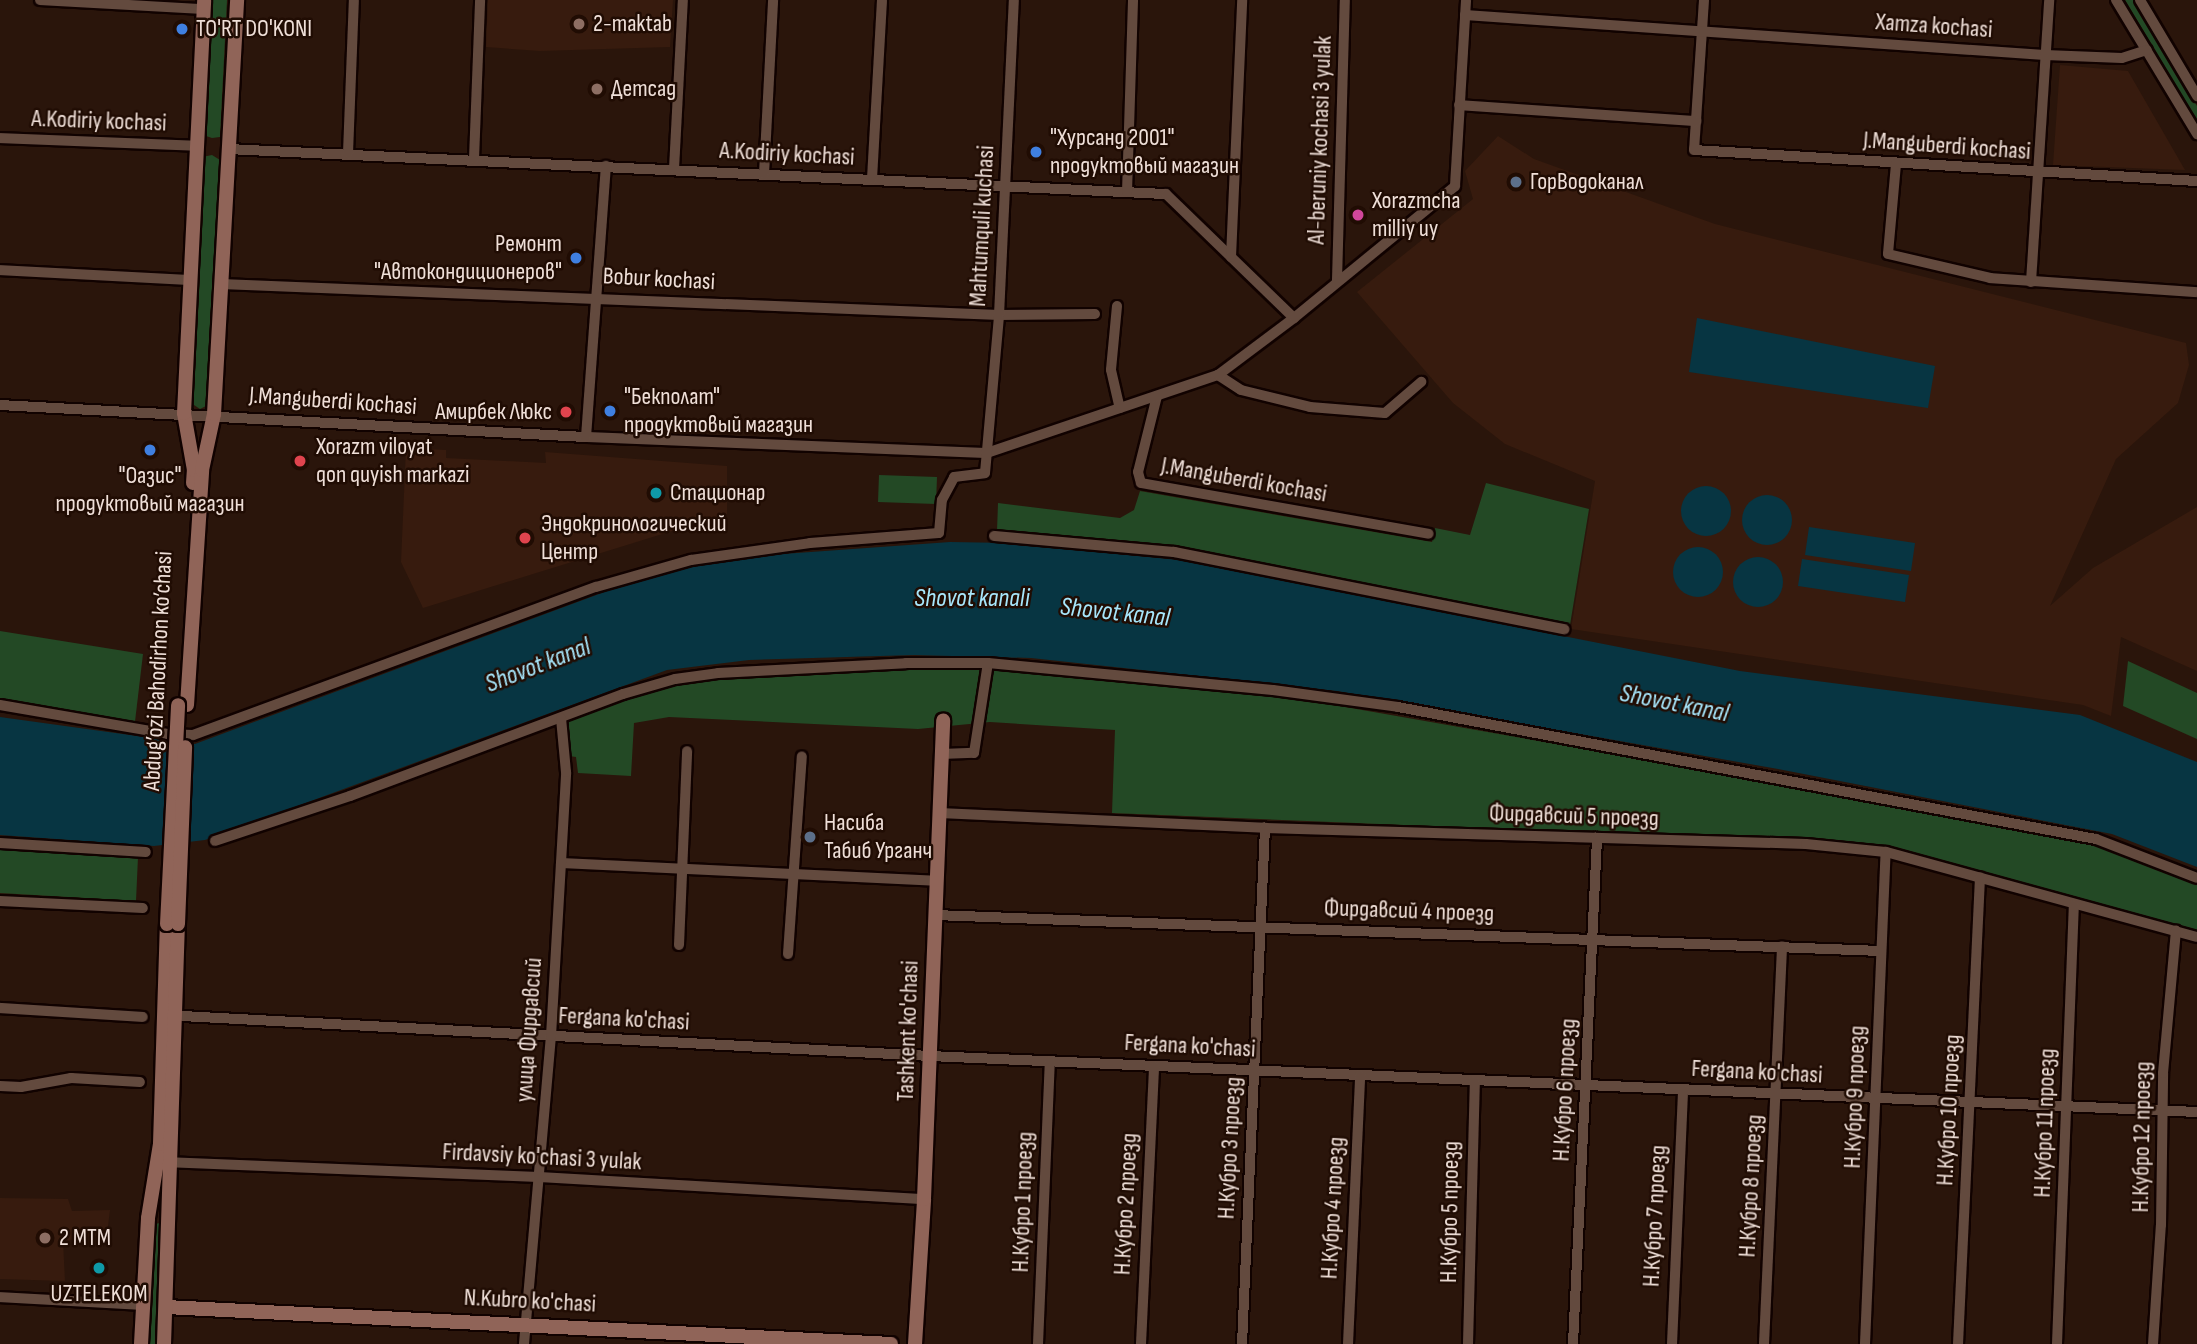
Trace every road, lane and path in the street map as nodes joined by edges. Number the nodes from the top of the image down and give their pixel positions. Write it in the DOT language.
graph roads {
  1 [pos="40,0"];
  2 [pos="237,0"];
  3 [pos="354,0"];
  4 [pos="480,0"];
  5 [pos="682,0"];
  6 [pos="773,0"];
  7 [pos="882,0"];
  8 [pos="1014,0"];
  9 [pos="1133,0"];
  10 [pos="1242,0"];
  11 [pos="1345,0"];
  12 [pos="1466,0"];
  13 [pos="1704,0"];
  14 [pos="2049,0"];
  15 [pos="2116,0"];
  16 [pos="2140,0"];
  17 [pos="204,4"];
  18 [pos="1465,15"];
  19 [pos="1702,30"];
  20 [pos="2147,50"];
  21 [pos="2045,55"];
  22 [pos="2197,96"];
  23 [pos="1459,105"];
  24 [pos="1696,121"];
  25 [pos="2197,134"];
  26 [pos="0,138"];
  27 [pos="197,146"];
  28 [pos="228,149"];
  29 [pos="348,153"];
  30 [pos="474,159"];
  31 [pos="1896,164"];
  32 [pos="606,166"];
  33 [pos="674,169"];
  34 [pos="2037,173"];
  35 [pos="764,174"];
  36 [pos="872,179"];
  37 [pos="2197,181"];
  38 [pos="1005,185"];
  39 [pos="1127,192"];
  40 [pos="1231,257"];
  41 [pos="0,270"];
  42 [pos="190,280"];
  43 [pos="1337,280"];
  44 [pos="2031,282"];
  45 [pos="222,284"];
  46 [pos="2197,292"];
  47 [pos="598,297"];
  48 [pos="1117,306"];
  49 [pos="1095,314"];
  50 [pos="999,315"];
  51 [pos="1294,318"];
  52 [pos="1218,375"];
  53 [pos="1421,382"];
  54 [pos="1157,396"];
  55 [pos="0,405"];
  56 [pos="1120,408"];
  57 [pos="184,413"];
  58 [pos="215,414"];
  59 [pos="586,437"];
  60 [pos="987,453"];
  61 [pos="1429,534"];
  62 [pos="994,536"];
  63 [pos="1564,629"];
  64 [pos="988,663"];
  65 [pos="0,705"];
  66 [pos="183,705"];
  67 [pos="561,718"];
  68 [pos="943,720"];
  69 [pos="687,751"];
  70 [pos="941,754"];
  71 [pos="802,756"];
  72 [pos="939,813"];
  73 [pos="1265,828"];
  74 [pos="1597,838"];
  75 [pos="215,841"];
  76 [pos="0,843"];
  77 [pos="146,852"];
  78 [pos="1886,852"];
  79 [pos="561,863"];
  80 [pos="684,869"];
  81 [pos="794,875"];
  82 [pos="1980,878"];
  83 [pos="2197,878"];
  84 [pos="936,881"];
  85 [pos="0,901"];
  86 [pos="2074,905"];
  87 [pos="143,908"];
  88 [pos="935,915"];
  89 [pos="1262,927"];
  90 [pos="2176,931"];
  91 [pos="2197,937"];
  92 [pos="1594,940"];
  93 [pos="679,945"];
  94 [pos="1782,946"];
  95 [pos="1881,951"];
  96 [pos="788,954"];
  97 [pos="0,1008"];
  98 [pos="182,1016"];
  99 [pos="143,1017"];
  100 [pos="551,1036"];
  101 [pos="930,1056"];
  102 [pos="1050,1061"];
  103 [pos="1154,1066"];
  104 [pos="1254,1070"];
  105 [pos="1360,1075"];
  106 [pos="1475,1081"];
  107 [pos="141,1082"];
  108 [pos="1587,1085"];
  109 [pos="0,1086"];
  110 [pos="1682,1089"];
  111 [pos="1776,1094"];
  112 [pos="1876,1098"];
  113 [pos="1971,1102"];
  114 [pos="2068,1107"];
  115 [pos="2164,1110"];
  116 [pos="2197,1112"];
  117 [pos="163,1162"];
  118 [pos="541,1177"];
  119 [pos="924,1199"];
  120 [pos="0,1297"];
  121 [pos="144,1305"];
  122 [pos="166,1307"];
  123 [pos="526,1323"];
  124 [pos="141,1344"];
  125 [pos="164,1344"];
  126 [pos="524,1344"];
  127 [pos="891,1344"];
  128 [pos="915,1344"];
  129 [pos="1038,1344"];
  130 [pos="1140,1344"];
  131 [pos="1242,1344"];
  132 [pos="1348,1344"];
  133 [pos="1468,1344"];
  134 [pos="1573,1344"];
  135 [pos="1672,1344"];
  136 [pos="1764,1344"];
  137 [pos="1865,1344"];
  138 [pos="1958,1344"];
  139 [pos="2057,1344"];
  140 [pos="2153,1344"];
  1 -- 17 [label="street"];
  2 -- 28 [label="main road, Abdug’ozi Bahodirhon ko’chasi"];
  3 -- 29 [label="street"];
  4 -- 30 [label="street"];
  5 -- 33 [label="street"];
  6 -- 35 [label="street"];
  7 -- 36 [label="street"];
  8 -- 38 [label="street, Mahtumquli kuchasi"];
  9 -- 39 [label="street"];
  10 -- 40 [label="street"];
  11 -- 43 [label="street, Al-beruniy kochasi 3 yulak"];
  12 -- 18 [label="street"];
  13 -- 19 [label="street"];
  14 -- 21 [label="street"];
  15 -- 20 [label="street"];
  16 -- 22 [label="street"];
  17 -- 27 [label="main road, Abdug’ozi Bahodirhon ko’chasi"];
  18 -- 19 [label="street, Xamza kochasi"];
  18 -- 23 [label="street"];
  19 -- 21 [label="street, Xamza kochasi"];
  19 -- 24 [label="street"];
  20 -- 21 [label="street, Xamza kochasi"];
  20 -- 25 [label="street"];
  21 -- 34 [label="street"];
  23 -- 24 [label="street"];
  23 -- 43 [label="street, J.Manguberdi kochasi"];
  24 -- 31 [label="street, J.Manguberdi kochasi"];
  26 -- 27 [label="street, A.Kodiriy kochasi"];
  27 -- 42 [label="main road, Abdug’ozi Bahodirhon ko’chasi"];
  28 -- 29 [label="street, A.Kodiriy kochasi"];
  28 -- 45 [label="main road, Abdug’ozi Bahodirhon ko’chasi"];
  29 -- 30 [label="street, A.Kodiriy kochasi"];
  30 -- 32 [label="street, A.Kodiriy kochasi"];
  31 -- 34 [label="street, J.Manguberdi kochasi"];
  31 -- 44 [label="street"];
  32 -- 33 [label="street, A.Kodiriy kochasi"];
  32 -- 47 [label="street"];
  33 -- 35 [label="street, A.Kodiriy kochasi"];
  34 -- 37 [label="street, J.Manguberdi kochasi"];
  34 -- 44 [label="street"];
  35 -- 36 [label="street, A.Kodiriy kochasi"];
  36 -- 38 [label="street, A.Kodiriy kochasi"];
  38 -- 39 [label="street, A.Kodiriy kochasi"];
  38 -- 50 [label="street, Mahtumquli kuchasi"];
  39 -- 40 [label="street, A.Kodiriy kochasi"];
  40 -- 51 [label="street, A.Kodiriy kochasi"];
  41 -- 42 [label="street"];
  42 -- 57 [label="main road, Abdug’ozi Bahodirhon ko’chasi"];
  43 -- 51 [label="street, J.Manguberdi kochasi"];
  44 -- 46 [label="street"];
  45 -- 47 [label="street, Bobur kochasi"];
  45 -- 58 [label="main road, Abdug’ozi Bahodirhon ko’chasi"];
  47 -- 50 [label="street, Bobur kochasi"];
  47 -- 59 [label="street"];
  48 -- 56 [label="street"];
  49 -- 50 [label="street, Bobur kochasi"];
  50 -- 60 [label="street, Mahtumquli kuchasi"];
  51 -- 52 [label="street, J.Manguberdi kochasi"];
  52 -- 53 [label="street"];
  52 -- 54 [label="street, J.Manguberdi kochasi"];
  54 -- 56 [label="street, J.Manguberdi kochasi"];
  54 -- 61 [label="street, J.Manguberdi kochasi"];
  55 -- 57 [label="street, J.Manguberdi kochasi"];
  56 -- 60 [label="street, J.Manguberdi kochasi"];
  57 -- 58 [label="street, J.Manguberdi kochasi"];
  57 -- 66 [label="main road, Abdug’ozi Bahodirhon ko’chasi"];
  58 -- 59 [label="street, J.Manguberdi kochasi"];
  58 -- 66 [label="main road, Abdug’ozi Bahodirhon ko’chasi"];
  59 -- 60 [label="street, J.Manguberdi kochasi"];
  60 -- 65 [label="street"];
  62 -- 63 [label="street"];
  64 -- 67 [label="street"];
  64 -- 70 [label="street"];
  64 -- 83 [label="street"];
  66 -- 117 [label="main road, Abdug’ozi Bahodirhon ko’chasi, bridge"];
  67 -- 75 [label="street"];
  67 -- 79 [label="street, улица Фирдавсий"];
  68 -- 70 [label="main road, Tashkent ko'chasi"];
  69 -- 80 [label="street"];
  70 -- 72 [label="main road, Tashkent ko'chasi"];
  71 -- 81 [label="street"];
  72 -- 73 [label="street, Фирдавсий 5 проезд"];
  72 -- 84 [label="main road, Tashkent ko'chasi"];
  73 -- 74 [label="street, Фирдавсий 5 проезд"];
  73 -- 89 [label="street, Н.Кубро 3 проезд"];
  74 -- 78 [label="street, Фирдавсий 5 проезд"];
  74 -- 92 [label="street, Н.Кубро 6 проезд"];
  76 -- 77 [label="street"];
  78 -- 82 [label="street, Фирдавсий 5 проезд"];
  78 -- 95 [label="street, Н.Кубро 9 проезд"];
  79 -- 80 [label="street"];
  79 -- 100 [label="street, улица Фирдавсий"];
  80 -- 81 [label="street"];
  80 -- 93 [label="street"];
  81 -- 84 [label="street"];
  81 -- 96 [label="street"];
  82 -- 86 [label="street, Фирдавсий 5 проезд"];
  82 -- 113 [label="street, Н.Кубро 10 проезд"];
  84 -- 88 [label="main road, Tashkent ko'chasi"];
  85 -- 87 [label="street"];
  86 -- 90 [label="street, Фирдавсий 5 проезд"];
  86 -- 114 [label="street, Н.Кубро 11 проезд"];
  88 -- 89 [label="street, Фирдавсий 4 проезд"];
  88 -- 101 [label="main road, Tashkent ko'chasi"];
  89 -- 92 [label="street, Фирдавсий 4 проезд"];
  89 -- 104 [label="street, Н.Кубро 3 проезд"];
  90 -- 91 [label="street, Фирдавсий 5 проезд"];
  90 -- 115 [label="street, Н.Кубро 12 проезд"];
  92 -- 94 [label="street, Фирдавсий 4 проезд"];
  92 -- 108 [label="street, Н.Кубро 6 проезд"];
  94 -- 95 [label="street, Фирдавсий 4 проезд"];
  94 -- 111 [label="street, Н.Кубро 8 проезд"];
  95 -- 112 [label="street, Н.Кубро 9 проезд"];
  97 -- 99 [label="street"];
  98 -- 100 [label="street, Fergana ko'chasi"];
  100 -- 101 [label="street, Fergana ko'chasi"];
  100 -- 118 [label="street, улица Фирдавсий"];
  101 -- 102 [label="street, Fergana ko'chasi"];
  101 -- 119 [label="main road, Tashkent ko'chasi"];
  102 -- 103 [label="street, Fergana ko'chasi"];
  102 -- 129 [label="street, Н.Кубро 1 проезд"];
  103 -- 104 [label="street, Fergana ko'chasi"];
  103 -- 130 [label="street, Н.Кубро 2 проезд"];
  104 -- 105 [label="street, Fergana ko'chasi"];
  104 -- 131 [label="street, Н.Кубро 3 проезд"];
  105 -- 106 [label="street, Fergana ko'chasi"];
  105 -- 132 [label="street, Н.Кубро 4 проезд"];
  106 -- 108 [label="street, Fergana ko'chasi"];
  106 -- 133 [label="street, Н.Кубро 5 проезд"];
  107 -- 109 [label="street"];
  108 -- 110 [label="street, Fergana ko'chasi"];
  108 -- 134 [label="street, Н.Кубро 6 проезд"];
  110 -- 111 [label="street, Fergana ko'chasi"];
  110 -- 135 [label="street, Н.Кубро 7 проезд"];
  111 -- 112 [label="street, Fergana ko'chasi"];
  111 -- 136 [label="street, Н.Кубро 8 проезд"];
  112 -- 113 [label="street, Fergana ko'chasi"];
  112 -- 137 [label="street, Н.Кубро 9 проезд"];
  113 -- 114 [label="street, Fergana ko'chasi"];
  113 -- 138 [label="street, Н.Кубро 10 проезд"];
  114 -- 115 [label="street, Fergana ko'chasi"];
  114 -- 139 [label="street, Н.Кубро 11 проезд"];
  115 -- 116 [label="street, Fergana ko'chasi"];
  115 -- 140 [label="street, Н.Кубро 12 проезд"];
  117 -- 118 [label="street, Firdavsiy ko'chasi 3 yulak"];
  117 -- 121 [label="main road, Abdug’ozi Bahodirhon ko’chasi"];
  117 -- 122 [label="main road, Abdug’ozi Bahodirhon ko’chasi"];
  118 -- 119 [label="street, Firdavsiy ko'chasi 3 yulak"];
  118 -- 123 [label="street, улица Фирдавсий"];
  119 -- 128 [label="main road, Tashkent ko'chasi"];
  120 -- 121 [label="street"];
  121 -- 124 [label="main road, Abdug’ozi Bahodirhon ko’chasi"];
  122 -- 123 [label="main road, N.Kubro ko'chasi"];
  122 -- 125 [label="main road, Abdug’ozi Bahodirhon ko’chasi"];
  123 -- 126 [label="street, улица Фирдавсий"];
  123 -- 127 [label="main road, N.Kubro ko'chasi"];
}
